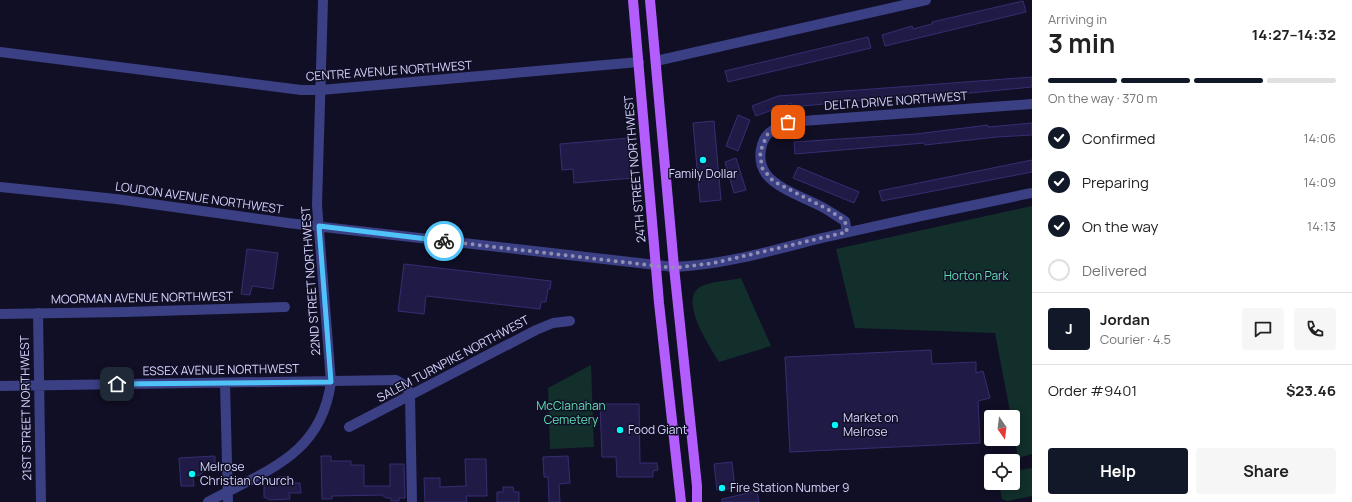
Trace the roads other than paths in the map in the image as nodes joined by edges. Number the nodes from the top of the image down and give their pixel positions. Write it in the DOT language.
graph roads {
  1 [pos="323,0"];
  2 [pos="633,0"];
  3 [pos="650,0"];
  4 [pos="926,0"];
  5 [pos="0,52"];
  6 [pos="656,61"];
  7 [pos="639,62"];
  8 [pos="321,90"];
  9 [pos="1032,104"];
  10 [pos="0,188"];
  11 [pos="1032,193"];
  12 [pos="319,226"];
  13 [pos="847,232"];
  14 [pos="656,267"];
  15 [pos="674,268"];
  16 [pos="284,307"];
  17 [pos="38,313"];
  18 [pos="0,314"];
  19 [pos="570,321"];
  20 [pos="331,382"];
  21 [pos="225,383"];
  22 [pos="39,385"];
  23 [pos="0,386"];
  24 [pos="410,396"];
  25 [pos="349,427"];
  26 [pos="678,480"];
  27 [pos="697,486"];
  28 [pos="228,491"];
  29 [pos="41,502"];
  30 [pos="208,502"];
  31 [pos="228,502"];
  32 [pos="412,502"];
  33 [pos="671,502"];
  34 [pos="681,502"];
  35 [pos="697,502"];
  36 [pos="700,502"];
  1 -- 8 [label="street, 22ND STREET NORTHWEST"];
  2 -- 7 [label="main road, 24TH STREET NORTHWEST"];
  3 -- 6 [label="main road"];
  4 -- 6 [label="street"];
  5 -- 8 [label="street, CENTRE AVENUE NORTHWEST"];
  6 -- 15 [label="main road"];
  7 -- 8 [label="street, CENTRE AVENUE NORTHWEST"];
  7 -- 14 [label="main road, 24TH STREET NORTHWEST"];
  8 -- 12 [label="street, 22ND STREET NORTHWEST"];
  9 -- 13 [label="street, DELTA DRIVE NORTHWEST"];
  10 -- 12 [label="street, LOUDON AVENUE NORTHWEST"];
  11 -- 13 [label="street"];
  12 -- 14 [label="street, LOUDON AVENUE NORTHWEST"];
  12 -- 20 [label="street, 22ND STREET NORTHWEST"];
  13 -- 15 [label="street"];
  14 -- 15 [label="street"];
  14 -- 26 [label="main road, 24TH STREET NORTHWEST"];
  15 -- 27 [label="main road"];
  16 -- 17 [label="street, MOORMAN AVENUE NORTHWEST"];
  17 -- 18 [label="street, MOORMAN AVENUE NORTHWEST"];
  17 -- 22 [label="street, 21ST STREET NORTHWEST"];
  19 -- 24 [label="street, SALEM TURNPIKE NORTHWEST"];
  20 -- 21 [label="street, ESSEX AVENUE NORTHWEST"];
  20 -- 24 [label="street, ESSEX AVENUE NORTHWEST"];
  20 -- 28 [label="street, 22ND STREET NORTHWEST"];
  21 -- 22 [label="street, ESSEX AVENUE NORTHWEST"];
  21 -- 28 [label="street"];
  22 -- 23 [label="street, ESSEX AVENUE NORTHWEST"];
  22 -- 29 [label="street, 21ST STREET NORTHWEST"];
  24 -- 25 [label="street, SALEM TURNPIKE NORTHWEST"];
  24 -- 32 [label="street"];
  26 -- 33 [label="main road"];
  26 -- 34 [label="main road, 24TH STREET NORTHWEST"];
  27 -- 35 [label="main road"];
  27 -- 36 [label="main road"];
  28 -- 30 [label="street"];
  28 -- 31 [label="street"];
}
